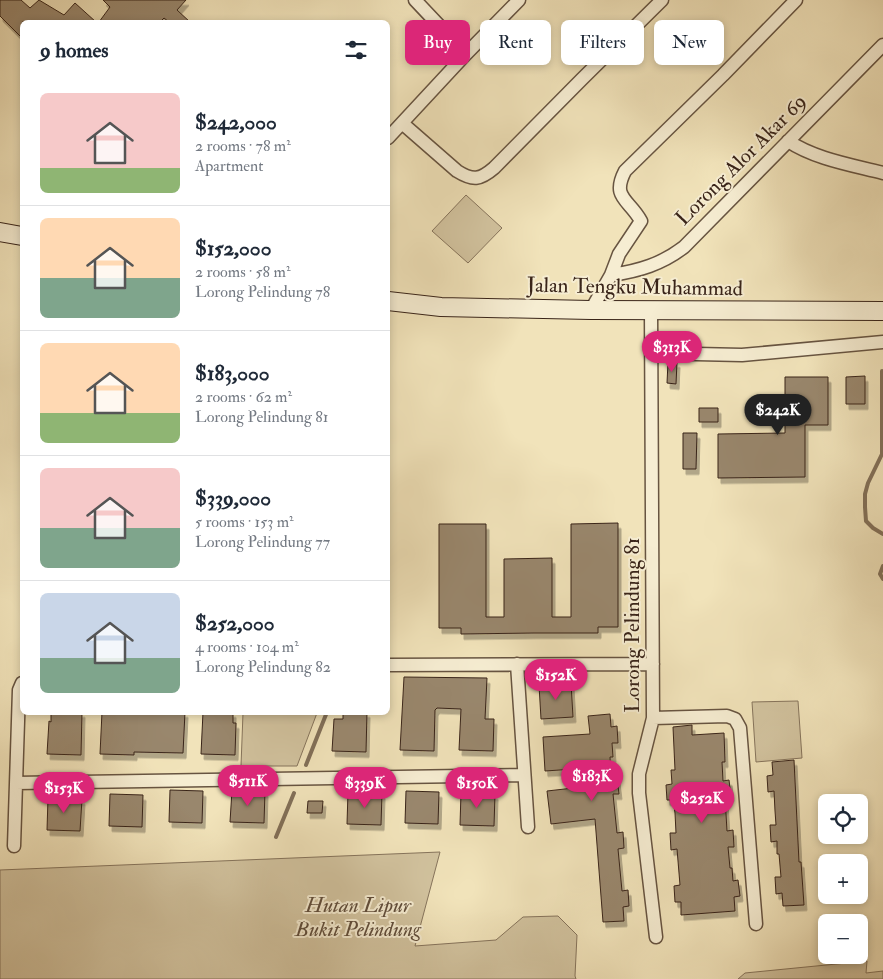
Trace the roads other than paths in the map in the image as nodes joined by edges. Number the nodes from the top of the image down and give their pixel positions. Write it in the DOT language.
graph roads {
  1 [pos="415,0"];
  2 [pos="520,0"];
  3 [pos="662,0"];
  4 [pos="796,0"];
  5 [pos="434,20"];
  6 [pos="883,45"];
  7 [pos="470,50"];
  8 [pos="456,65"];
  9 [pos="402,123"];
  10 [pos="390,136"];
  11 [pos="788,141"];
  12 [pos="883,172"];
  13 [pos="0,232"];
  14 [pos="20,236"];
  15 [pos="611,275"];
  16 [pos="390,301"];
  17 [pos="591,310"];
  18 [pos="651,310"];
  19 [pos="883,311"];
  20 [pos="883,342"];
  21 [pos="651,353"];
  22 [pos="517,664"];
  23 [pos="653,664"];
  24 [pos="390,665"];
  25 [pos="20,688"];
  26 [pos="653,718"];
  27 [pos="524,775"];
  28 [pos="16,783"];
  29 [pos="528,827"];
  30 [pos="14,846"];
  31 [pos="756,924"];
  32 [pos="656,937"];
  1 -- 5 [label="street"];
  2 -- 7 [label="street"];
  3 -- 9 [label="street"];
  4 -- 15 [label="street"];
  6 -- 11 [label="street, Lorong Alor Akar 69"];
  8 -- 9 [label="street"];
  9 -- 10 [label="street"];
  11 -- 12 [label="street"];
  11 -- 15 [label="street, Lorong Alor Akar 69"];
  13 -- 14 [label="main road"];
  15 -- 17 [label="street"];
  16 -- 17 [label="main road, Jalan Tengku Muhammad"];
  17 -- 18 [label="main road, Jalan Tengku Muhammad"];
  18 -- 19 [label="main road, Jalan Tengku Muhammad"];
  18 -- 21 [label="street, Lorong Pelindung 81"];
  20 -- 21 [label="street"];
  21 -- 23 [label="street, Lorong Pelindung 81"];
  22 -- 23 [label="street"];
  22 -- 24 [label="street"];
  22 -- 27 [label="street"];
  23 -- 26 [label="street, Lorong Pelindung 81"];
  25 -- 28 [label="street"];
  26 -- 31 [label="street"];
  26 -- 32 [label="street, Lorong Pelindung 81"];
  27 -- 28 [label="street"];
  27 -- 29 [label="street"];
  28 -- 30 [label="street"];
}
